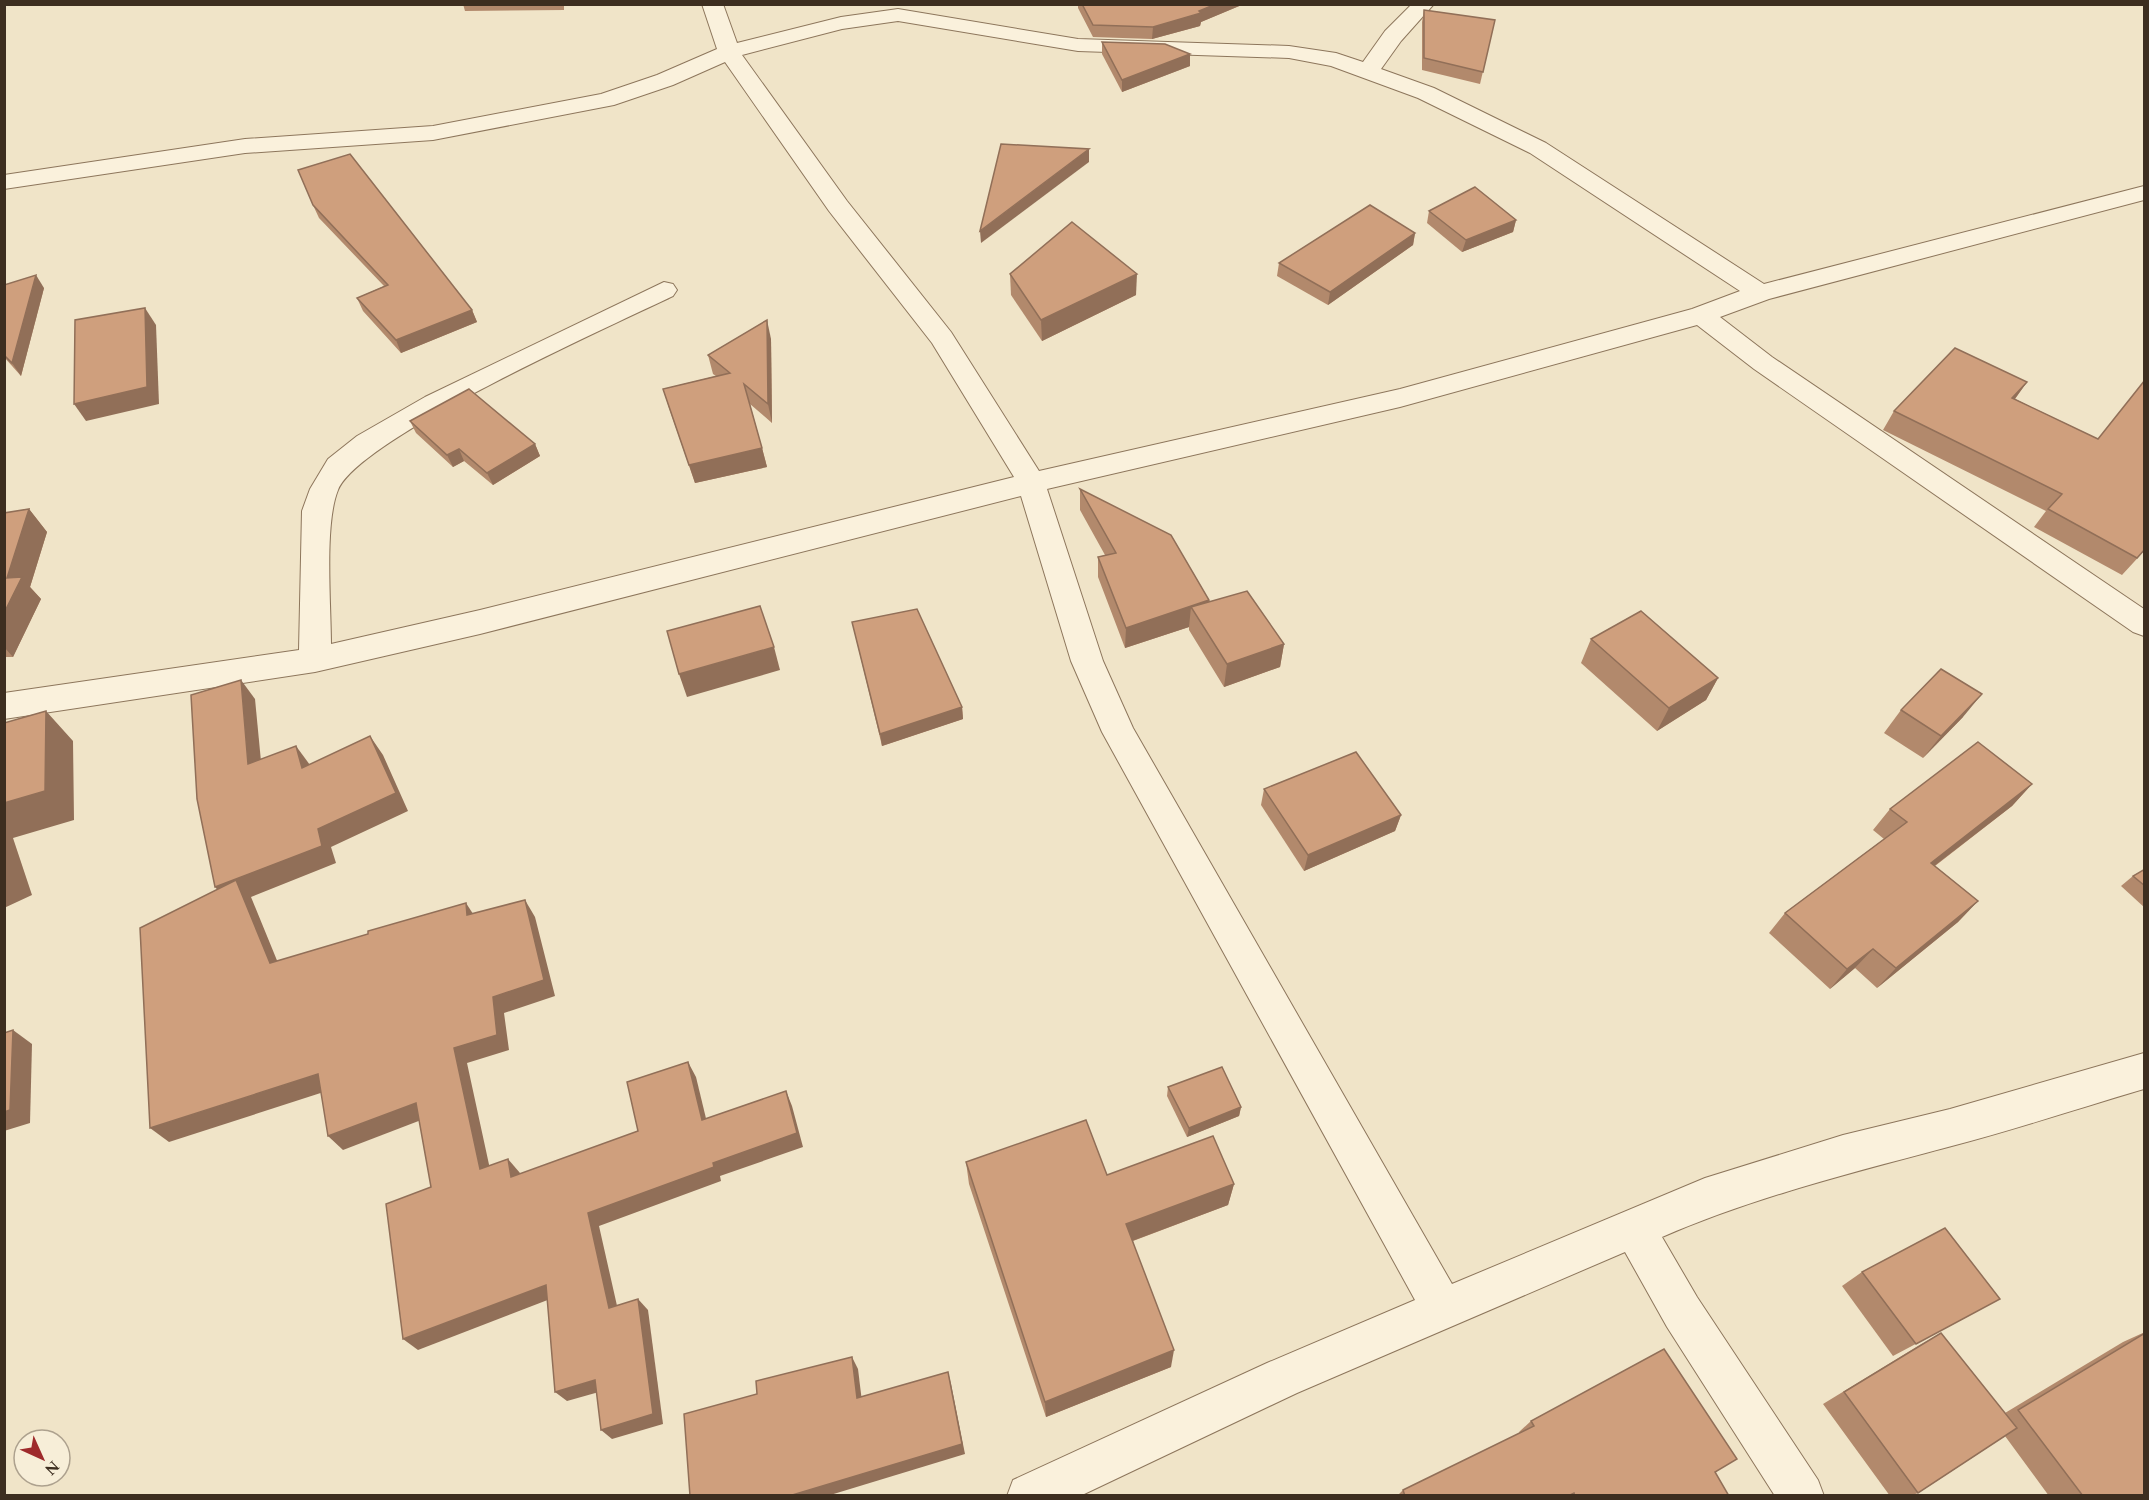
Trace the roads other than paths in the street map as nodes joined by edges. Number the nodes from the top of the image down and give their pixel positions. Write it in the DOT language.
graph roads {
  1 [pos="712,4"];
  2 [pos="1424,4"];
  3 [pos="729,52"];
  4 [pos="1368,71"];
  5 [pos="4,182"];
  6 [pos="2145,193"];
  7 [pos="664,291"];
  8 [pos="1760,293"];
  9 [pos="1701,315"];
  10 [pos="1031,483"];
  11 [pos="2145,624"];
  12 [pos="315,660"];
  13 [pos="4,706"];
  14 [pos="2145,1071"];
  15 [pos="1634,1228"];
  16 [pos="1443,1309"];
  17 [pos="1029,1496"];
  18 [pos="1802,1496"];
  1 -- 3 [label="street"];
  2 -- 4 [label="street"];
  3 -- 4 [label="street"];
  3 -- 5 [label="street"];
  3 -- 10 [label="street"];
  4 -- 8 [label="street"];
  6 -- 8 [label="street"];
  7 -- 12 [label="street"];
  8 -- 9 [label="street"];
  9 -- 10 [label="street"];
  9 -- 11 [label="street"];
  10 -- 12 [label="street"];
  10 -- 16 [label="street"];
  12 -- 13 [label="street"];
  14 -- 15 [label="street"];
  15 -- 16 [label="street"];
  15 -- 18 [label="street"];
  16 -- 17 [label="street"];
}
